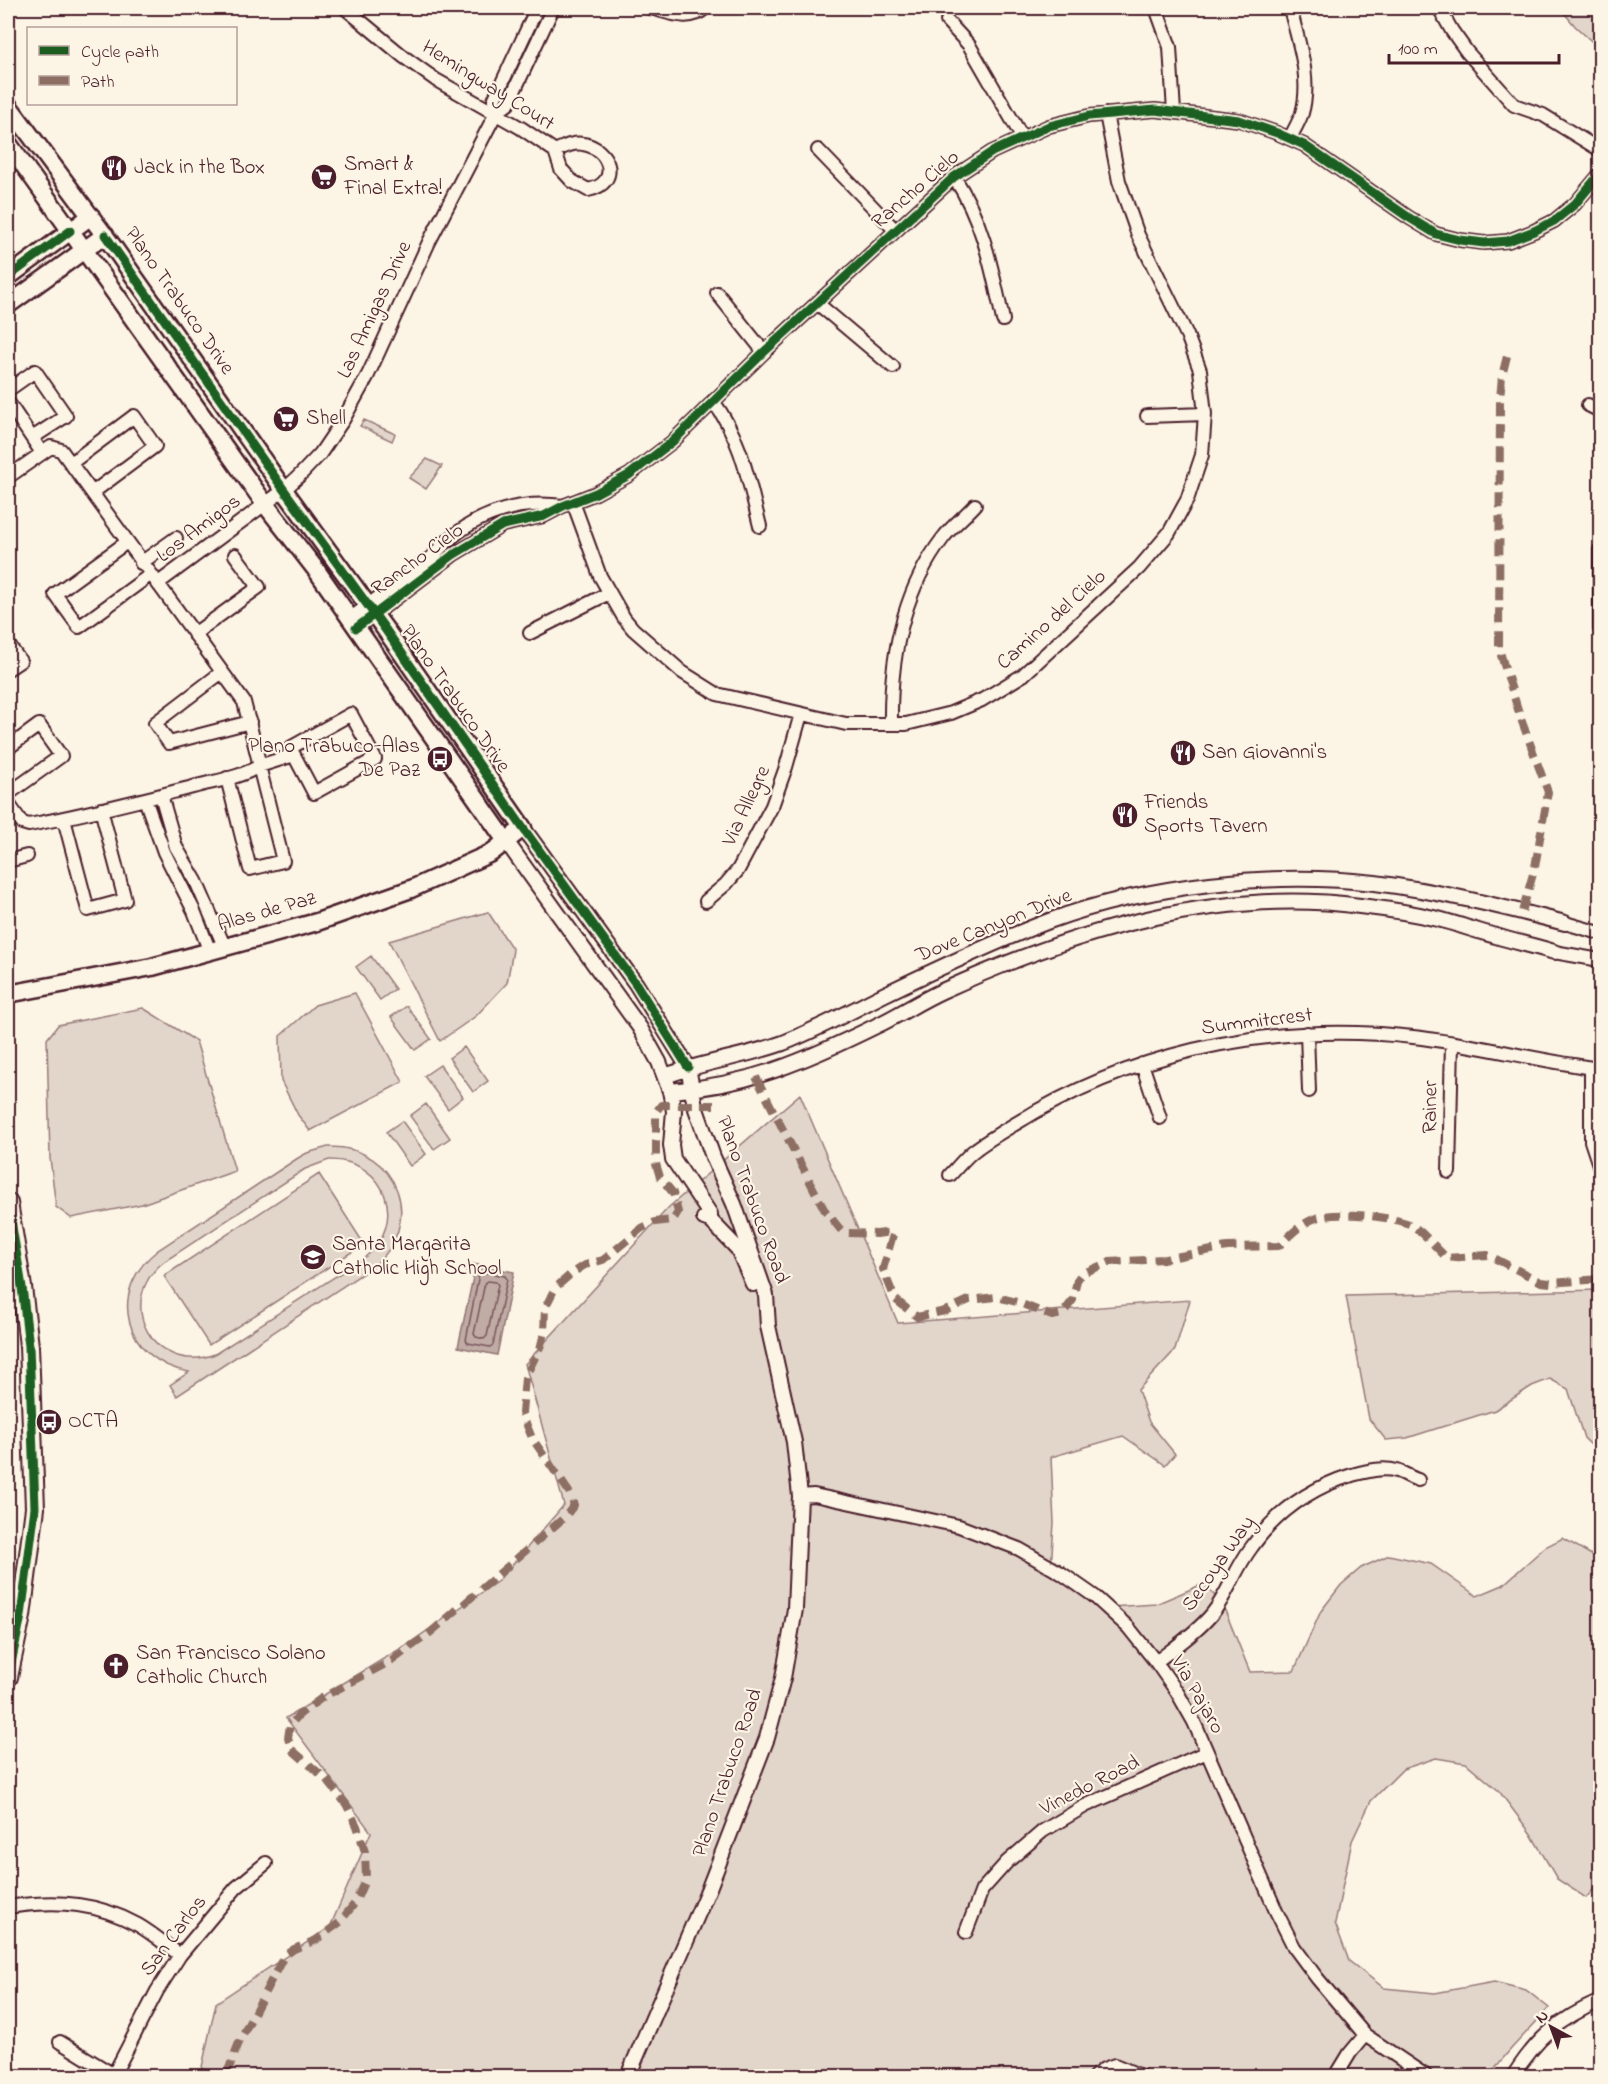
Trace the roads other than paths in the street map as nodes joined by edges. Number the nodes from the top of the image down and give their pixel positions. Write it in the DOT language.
graph roads {
  1 [pos="345,8"];
  2 [pos="537,8"];
  3 [pos="553,8"];
  4 [pos="650,8"];
  5 [pos="1156,8"];
  6 [pos="1290,8"];
  7 [pos="1439,8"];
  8 [pos="701,11"];
  9 [pos="947,21"];
  10 [pos="527,29"];
  11 [pos="541,34"];
  12 [pos="8,105"];
  13 [pos="1174,111"];
  14 [pos="496,113"];
  15 [pos="1106,114"];
  16 [pos="1022,136"];
  17 [pos="1290,138"];
  18 [pos="8,143"];
  19 [pos="818,150"];
  20 [pos="1600,150"];
  21 [pos="555,151"];
  22 [pos="1600,174"];
  23 [pos="954,177"];
  24 [pos="91,216"];
  25 [pos="895,230"];
  26 [pos="70,231"];
  27 [pos="105,235"];
  28 [pos="84,251"];
  29 [pos="8,277"];
  30 [pos="717,293"];
  31 [pos="817,303"];
  32 [pos="8,305"];
  33 [pos="1003,320"];
  34 [pos="764,352"];
  35 [pos="893,368"];
  36 [pos="8,390"];
  37 [pos="713,401"];
  38 [pos="8,402"];
  39 [pos="1588,405"];
  40 [pos="1600,411"];
  41 [pos="1205,414"];
  42 [pos="1147,416"];
  43 [pos="32,438"];
  44 [pos="42,453"];
  45 [pos="71,463"];
  46 [pos="8,477"];
  47 [pos="284,490"];
  48 [pos="92,493"];
  49 [pos="265,504"];
  50 [pos="568,504"];
  51 [pos="975,505"];
  52 [pos="496,512"];
  53 [pos="504,525"];
  54 [pos="760,526"];
  55 [pos="463,528"];
  56 [pos="176,538"];
  57 [pos="127,542"];
  58 [pos="471,543"];
  59 [pos="1600,550"];
  60 [pos="235,555"];
  61 [pos="141,563"];
  62 [pos="154,579"];
  63 [pos="609,593"];
  64 [pos="371,610"];
  65 [pos="353,624"];
  66 [pos="1600,629"];
  67 [pos="530,633"];
  68 [pos="194,634"];
  69 [pos="8,644"];
  70 [pos="8,669"];
  71 [pos="222,672"];
  72 [pos="801,714"];
  73 [pos="250,722"];
  74 [pos="891,724"];
  75 [pos="8,748"];
  76 [pos="294,755"];
  77 [pos="259,766"];
  78 [pos="227,778"];
  79 [pos="8,794"];
  80 [pos="161,795"];
  81 [pos="145,799"];
  82 [pos="8,803"];
  83 [pos="101,809"];
  84 [pos="12,817"];
  85 [pos="64,819"];
  86 [pos="523,828"];
  87 [pos="506,841"];
  88 [pos="27,856"];
  89 [pos="8,861"];
  90 [pos="706,901"];
  91 [pos="1565,923"];
  92 [pos="1600,933"];
  93 [pos="218,950"];
  94 [pos="1554,952"];
  95 [pos="1600,960"];
  96 [pos="8,994"];
  97 [pos="1307,1033"];
  98 [pos="1452,1043"];
  99 [pos="1142,1064"];
  100 [pos="688,1067"];
  101 [pos="1596,1068"];
  102 [pos="664,1076"];
  103 [pos="693,1090"];
  104 [pos="670,1091"];
  105 [pos="1309,1092"];
  106 [pos="1160,1118"];
  107 [pos="1600,1168"];
  108 [pos="1449,1172"];
  109 [pos="950,1175"];
  110 [pos="8,1203"];
  111 [pos="768,1326"];
  112 [pos="1418,1480"];
  113 [pos="800,1496"];
  114 [pos="1156,1662"];
  115 [pos="8,1677"];
  116 [pos="1207,1752"];
  117 [pos="266,1863"];
  118 [pos="15,1906"];
  119 [pos="966,1932"];
  120 [pos="180,1955"];
  121 [pos="1600,2001"];
  122 [pos="1365,2035"];
  123 [pos="60,2042"];
  124 [pos="113,2076"];
  125 [pos="628,2076"];
  126 [pos="1095,2076"];
  127 [pos="1142,2076"];
  128 [pos="1336,2076"];
  129 [pos="1426,2076"];
  130 [pos="1513,2076"];
  1 -- 14 [label="street, Hemingway Court"];
  2 -- 10 [label="street, Las Amigas Drive"];
  3 -- 11 [label="street, Las Amigas Drive"];
  4 -- 8 [label="street"];
  5 -- 13 [label="street"];
  6 -- 17 [label="street"];
  7 -- 20 [label="street"];
  9 -- 16 [label="street"];
  10 -- 11 [label="street"];
  10 -- 14 [label="street, Las Amigas Drive"];
  11 -- 14 [label="street, Las Amigas Drive"];
  12 -- 24 [label="main road, Plano Trabuco Drive"];
  13 -- 15 [label="street, Rancho Cielo"];
  13 -- 17 [label="street, Rancho Cielo"];
  14 -- 21 [label="street, Hemingway Court"];
  14 -- 47 [label="street, Las Amigas Drive"];
  15 -- 16 [label="street, Rancho Cielo"];
  15 -- 41 [label="street, Camino del Cielo"];
  16 -- 23 [label="street, Rancho Cielo"];
  17 -- 22 [label="street, Rancho Cielo"];
  18 -- 26 [label="main road, Plano Trabuco Drive"];
  19 -- 25 [label="street"];
  21 -- 21 [label="street, Hemingway Court"];
  23 -- 25 [label="street, Rancho Cielo"];
  23 -- 33 [label="street"];
  24 -- 26 [label="main road"];
  24 -- 27 [label="main road, Plano Trabuco Drive"];
  25 -- 31 [label="street, Rancho Cielo"];
  26 -- 28 [label="main road, Plano Trabuco Drive"];
  26 -- 29 [label="main road"];
  27 -- 28 [label="main road"];
  27 -- 47 [label="main road, Plano Trabuco Drive"];
  28 -- 32 [label="main road"];
  28 -- 49 [label="main road, Plano Trabuco Drive"];
  30 -- 34 [label="street"];
  31 -- 34 [label="street, Rancho Cielo"];
  31 -- 35 [label="street"];
  34 -- 37 [label="street, Rancho Cielo"];
  36 -- 43 [label="street"];
  37 -- 50 [label="street, Rancho Cielo"];
  37 -- 54 [label="street"];
  38 -- 43 [label="street"];
  39 -- 40 [label="street"];
  41 -- 42 [label="street"];
  41 -- 74 [label="street, Camino del Cielo"];
  43 -- 44 [label="street"];
  44 -- 45 [label="street"];
  44 -- 46 [label="street"];
  45 -- 48 [label="street"];
  45 -- 48 [label="street"];
  47 -- 49 [label="street, Las Amigas Drive"];
  47 -- 64 [label="main road, Plano Trabuco Drive"];
  48 -- 57 [label="street"];
  49 -- 62 [label="street, Los Amigos"];
  49 -- 65 [label="main road, Plano Trabuco Drive"];
  50 -- 52 [label="street, Rancho Cielo"];
  50 -- 53 [label="street, Rancho Cielo"];
  50 -- 63 [label="street, Camino del Cielo"];
  51 -- 74 [label="street"];
  52 -- 53 [label="street"];
  52 -- 55 [label="street, Rancho Cielo"];
  53 -- 58 [label="street, Rancho Cielo"];
  55 -- 58 [label="street"];
  55 -- 64 [label="street, Rancho Cielo"];
  56 -- 61 [label="street"];
  57 -- 61 [label="street"];
  57 -- 62 [label="street, Los Amigos"];
  58 -- 64 [label="street, Rancho Cielo"];
  59 -- 66 [label="street"];
  60 -- 68 [label="street"];
  61 -- 62 [label="street"];
  62 -- 68 [label="street"];
  63 -- 67 [label="street"];
  63 -- 72 [label="street, Camino del Cielo"];
  64 -- 65 [label="street, Rancho Cielo"];
  64 -- 86 [label="main road, Plano Trabuco Drive"];
  65 -- 87 [label="main road, Plano Trabuco Drive"];
  68 -- 71 [label="street"];
  69 -- 70 [label="street"];
  71 -- 73 [label="street"];
  71 -- 73 [label="street"];
  72 -- 74 [label="street, Camino del Cielo"];
  72 -- 90 [label="street, Via Allegre"];
  73 -- 77 [label="street"];
  75 -- 79 [label="street"];
  76 -- 76 [label="street"];
  76 -- 77 [label="street"];
  77 -- 78 [label="street"];
  77 -- 78 [label="street"];
  78 -- 80 [label="street"];
  80 -- 81 [label="street"];
  80 -- 93 [label="street"];
  81 -- 83 [label="street"];
  81 -- 93 [label="street"];
  82 -- 84 [label="street"];
  83 -- 85 [label="street"];
  83 -- 85 [label="street"];
  84 -- 85 [label="street"];
  86 -- 87 [label="main road, Alas de Paz"];
  86 -- 100 [label="street, Plano Trabuco Drive"];
  87 -- 93 [label="main road, Alas de Paz"];
  87 -- 102 [label="street, Plano Trabuco Drive"];
  88 -- 89 [label="street"];
  91 -- 92 [label="street, Dove Canyon Drive"];
  91 -- 100 [label="street, Dove Canyon Drive"];
  93 -- 96 [label="main road, Alas de Paz"];
  94 -- 95 [label="street, Dove Canyon Drive"];
  94 -- 103 [label="street, Dove Canyon Drive"];
  97 -- 98 [label="street, Summitcrest"];
  97 -- 99 [label="street, Summitcrest"];
  97 -- 105 [label="street"];
  98 -- 101 [label="street, Summitcrest"];
  98 -- 108 [label="street, Rainer"];
  99 -- 106 [label="street"];
  99 -- 109 [label="street, Summitcrest"];
  100 -- 102 [label="street, Dove Canyon Drive"];
  100 -- 103 [label="street, Plano Trabuco Drive"];
  101 -- 107 [label="street"];
  102 -- 104 [label="street, Plano Trabuco Drive"];
  103 -- 104 [label="street, Dove Canyon Drive"];
  103 -- 111 [label="street, Plano Trabuco Road"];
  104 -- 111 [label="street, Plano Trabuco Road"];
  110 -- 115 [label="main road"];
  111 -- 113 [label="street, Plano Trabuco Road"];
  112 -- 114 [label="street, Secoya Way"];
  113 -- 114 [label="street, Via Pajaro"];
  113 -- 125 [label="street, Plano Trabuco Road"];
  114 -- 116 [label="street, Via Pajaro"];
  116 -- 119 [label="street, Vinedo Road"];
  116 -- 122 [label="street, Via Pajaro"];
  117 -- 120 [label="street, San Carlos"];
  118 -- 120 [label="street"];
  120 -- 124 [label="street, San Carlos"];
  121 -- 130 [label="street"];
  122 -- 128 [label="street"];
  122 -- 129 [label="street, Via Pajaro"];
  123 -- 124 [label="street"];
  126 -- 127 [label="street"];
}
